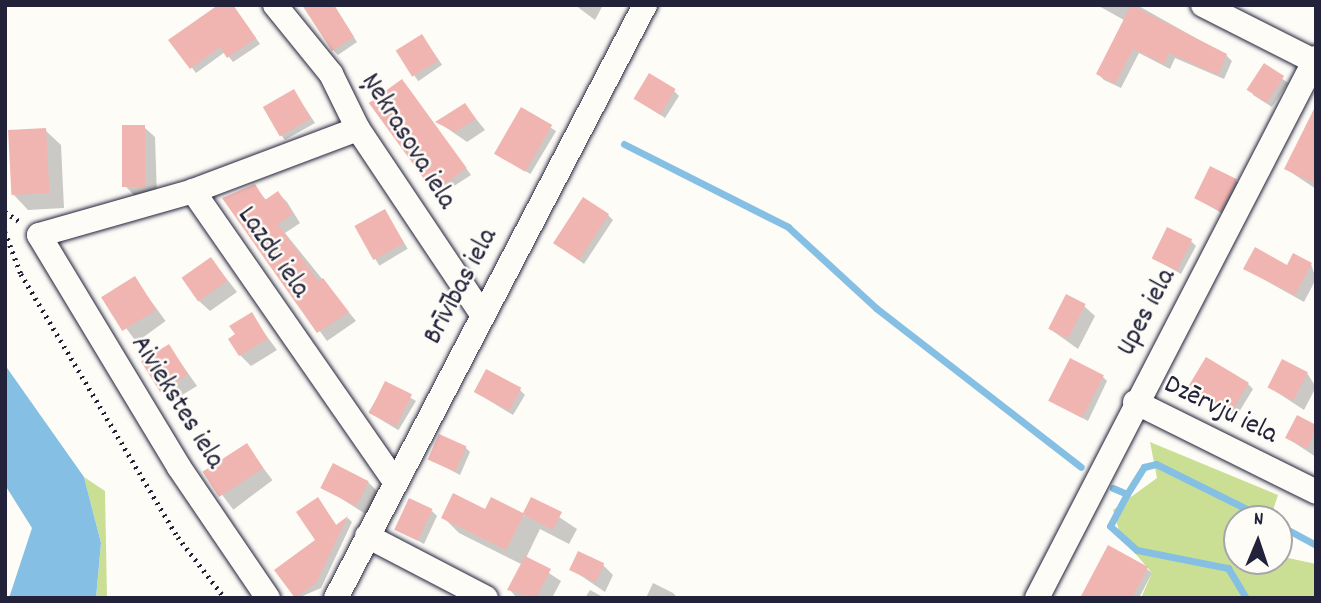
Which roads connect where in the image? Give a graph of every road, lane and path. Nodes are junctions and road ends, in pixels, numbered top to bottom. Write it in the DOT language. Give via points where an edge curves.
graph roads {
  1 [pos="275,5"];
  2 [pos="645,5"];
  3 [pos="1203,5"];
  4 [pos="1315,60"];
  5 [pos="358,128"];
  6 [pos="193,191"];
  7 [pos="5,232"];
  8 [pos="482,314"];
  9 [pos="1135,402"];
  10 [pos="393,479"];
  11 [pos="1316,492"];
  12 [pos="367,536"];
  13 [pos="225,598"];
  14 [pos="268,598"];
  15 [pos="336,598"];
  16 [pos="486,598"];
  17 [pos="1037,598"];
  1 -- 5 [label="street, Ņekrasova iela" via="331,74"];
  2 -- 8 [label="street, Brīvības iela"];
  3 -- 4 [label="street"];
  4 -- 9 [label="street, Upes iela"];
  5 -- 6 [label="street"];
  5 -- 8 [label="street, Ņekrasova iela"];
  6 -- 10 [label="street, Lazdu iela"];
  6 -- 14 [label="street, Aiviekstes iela" via="39,234 179,467"];
  7 -- 13 [label="path" via="21,274 178,537"];
  8 -- 10 [label="street, Brīvības iela"];
  9 -- 11 [label="street, Dzērvju iela"];
  9 -- 17 [label="street, Upes iela"];
  10 -- 12 [label="street, Brīvības iela"];
  12 -- 15 [label="street, Brīvības iela"];
  12 -- 16 [label="street"];
}
